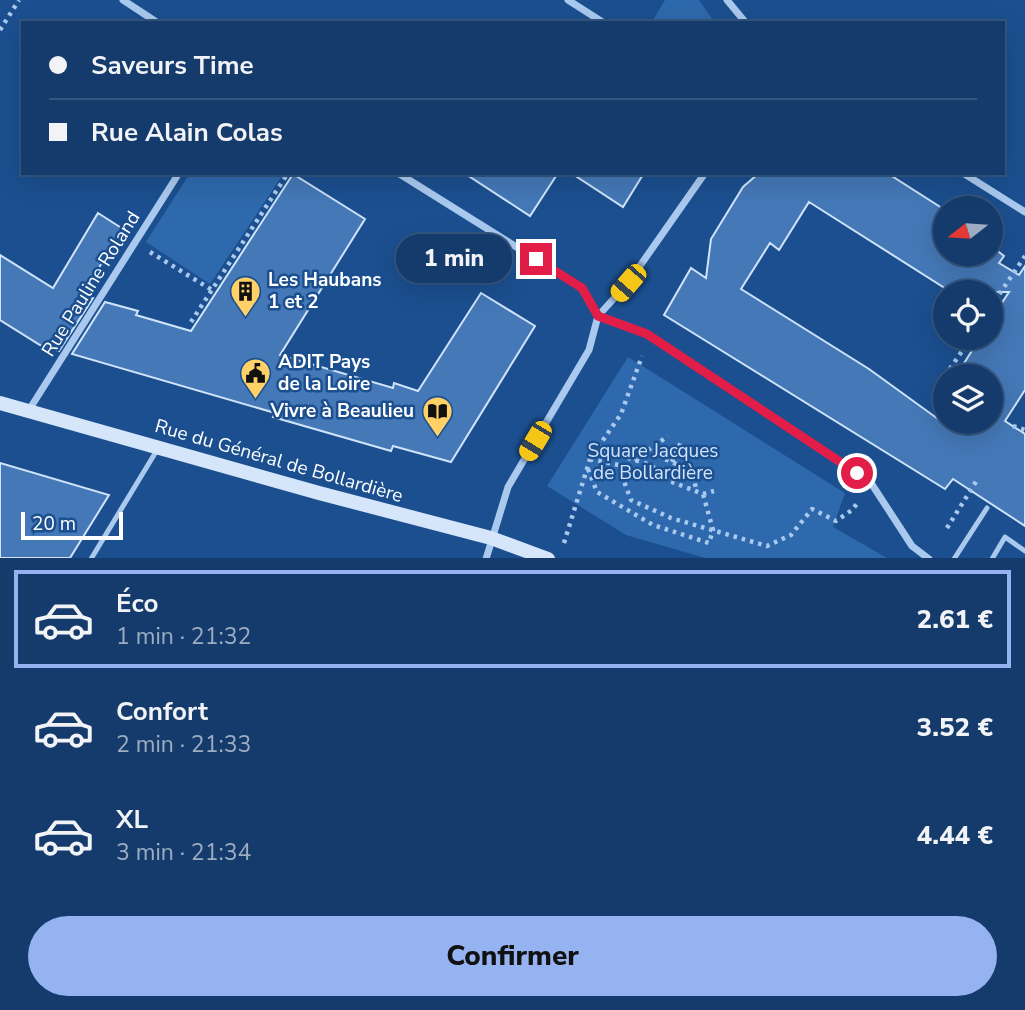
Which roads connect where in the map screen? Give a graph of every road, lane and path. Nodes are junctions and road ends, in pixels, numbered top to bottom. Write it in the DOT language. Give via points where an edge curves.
graph roads {
  1 [pos="19,0"];
  2 [pos="123,0"];
  3 [pos="568,0"];
  4 [pos="727,0"];
  5 [pos="155,21"];
  6 [pos="601,21"];
  7 [pos="744,21"];
  8 [pos="0,30"];
  9 [pos="178,175"];
  10 [pos="287,175"];
  11 [pos="401,175"];
  12 [pos="704,175"];
  13 [pos="966,175"];
  14 [pos="1025,212"];
  15 [pos="135,242"];
  16 [pos="1025,256"];
  17 [pos="1003,289"];
  18 [pos="212,290"];
  19 [pos="598,316"];
  20 [pos="191,322"];
  21 [pos="647,334"];
  22 [pos="0,402"];
  23 [pos="29,411"];
  24 [pos="1013,426"];
  25 [pos="1025,430"];
  26 [pos="668,436"];
  27 [pos="681,442"];
  28 [pos="654,446"];
  29 [pos="158,448"];
  30 [pos="595,448"];
  31 [pos="590,458"];
  32 [pos="634,460"];
  33 [pos="672,462"];
  34 [pos="587,468"];
  35 [pos="977,480"];
  36 [pos="871,482"];
  37 [pos="696,491"];
  38 [pos="714,491"];
  39 [pos="703,494"];
  40 [pos="961,505"];
  41 [pos="987,508"];
  42 [pos="713,530"];
  43 [pos="491,538"];
  44 [pos="563,547"];
  45 [pos="1025,551"];
  46 [pos="91,558"];
  47 [pos="486,558"];
  48 [pos="548,558"];
  49 [pos="929,558"];
  50 [pos="954,558"];
  51 [pos="992,558"];
  1 -- 8 [label="path"];
  2 -- 5 [label="street"];
  3 -- 6 [label="street"];
  4 -- 7 [label="street"];
  9 -- 15 [label="street, Rue Pauline Roland"];
  10 -- 18 [label="path"];
  11 -- 19 [label="street" via="582,288"];
  12 -- 19 [label="street" via="628,283"];
  13 -- 14 [label="street"];
  15 -- 18 [label="path"];
  15 -- 23 [label="street, Rue Pauline Roland"];
  16 -- 17 [label="path"];
  18 -- 20 [label="path"];
  19 -- 21 [label="street"];
  19 -- 43 [label="street" via="589,350 508,487"];
  21 -- 30 [label="path" via="621,414"];
  21 -- 36 [label="street"];
  22 -- 23 [label="street, Rue du Général de Bollardière"];
  23 -- 29 [label="street, Rue du Général de Bollardière"];
  24 -- 25 [label="path"];
  26 -- 28 [label="path"];
  27 -- 33 [label="path"];
  28 -- 32 [label="path"];
  28 -- 33 [label="path" via="662,458"];
  29 -- 43 [label="street, Rue du Général de Bollardière"];
  29 -- 46 [label="lane"];
  30 -- 31 [label="path"];
  30 -- 32 [label="path"];
  31 -- 34 [label="path"];
  31 -- 42 [label="path" via="623,466 631,500"];
  32 -- 37 [label="path"];
  33 -- 37 [label="path" via="693,471"];
  34 -- 42 [label="path" via="597,492 653,525 709,543"];
  34 -- 44 [label="path"];
  35 -- 40 [label="path"];
  36 -- 42 [label="path" via="852,510 835,521 812,509 792,535 767,545"];
  36 -- 49 [label="street" via="912,546"];
  37 -- 39 [label="path"];
  38 -- 39 [label="path"];
  39 -- 42 [label="path"];
  41 -- 50 [label="lane"];
  43 -- 47 [label="street"];
  43 -- 48 [label="street, Rue du Général de Bollardière"];
  45 -- 51 [label="lane" via="1005,537"];
}
